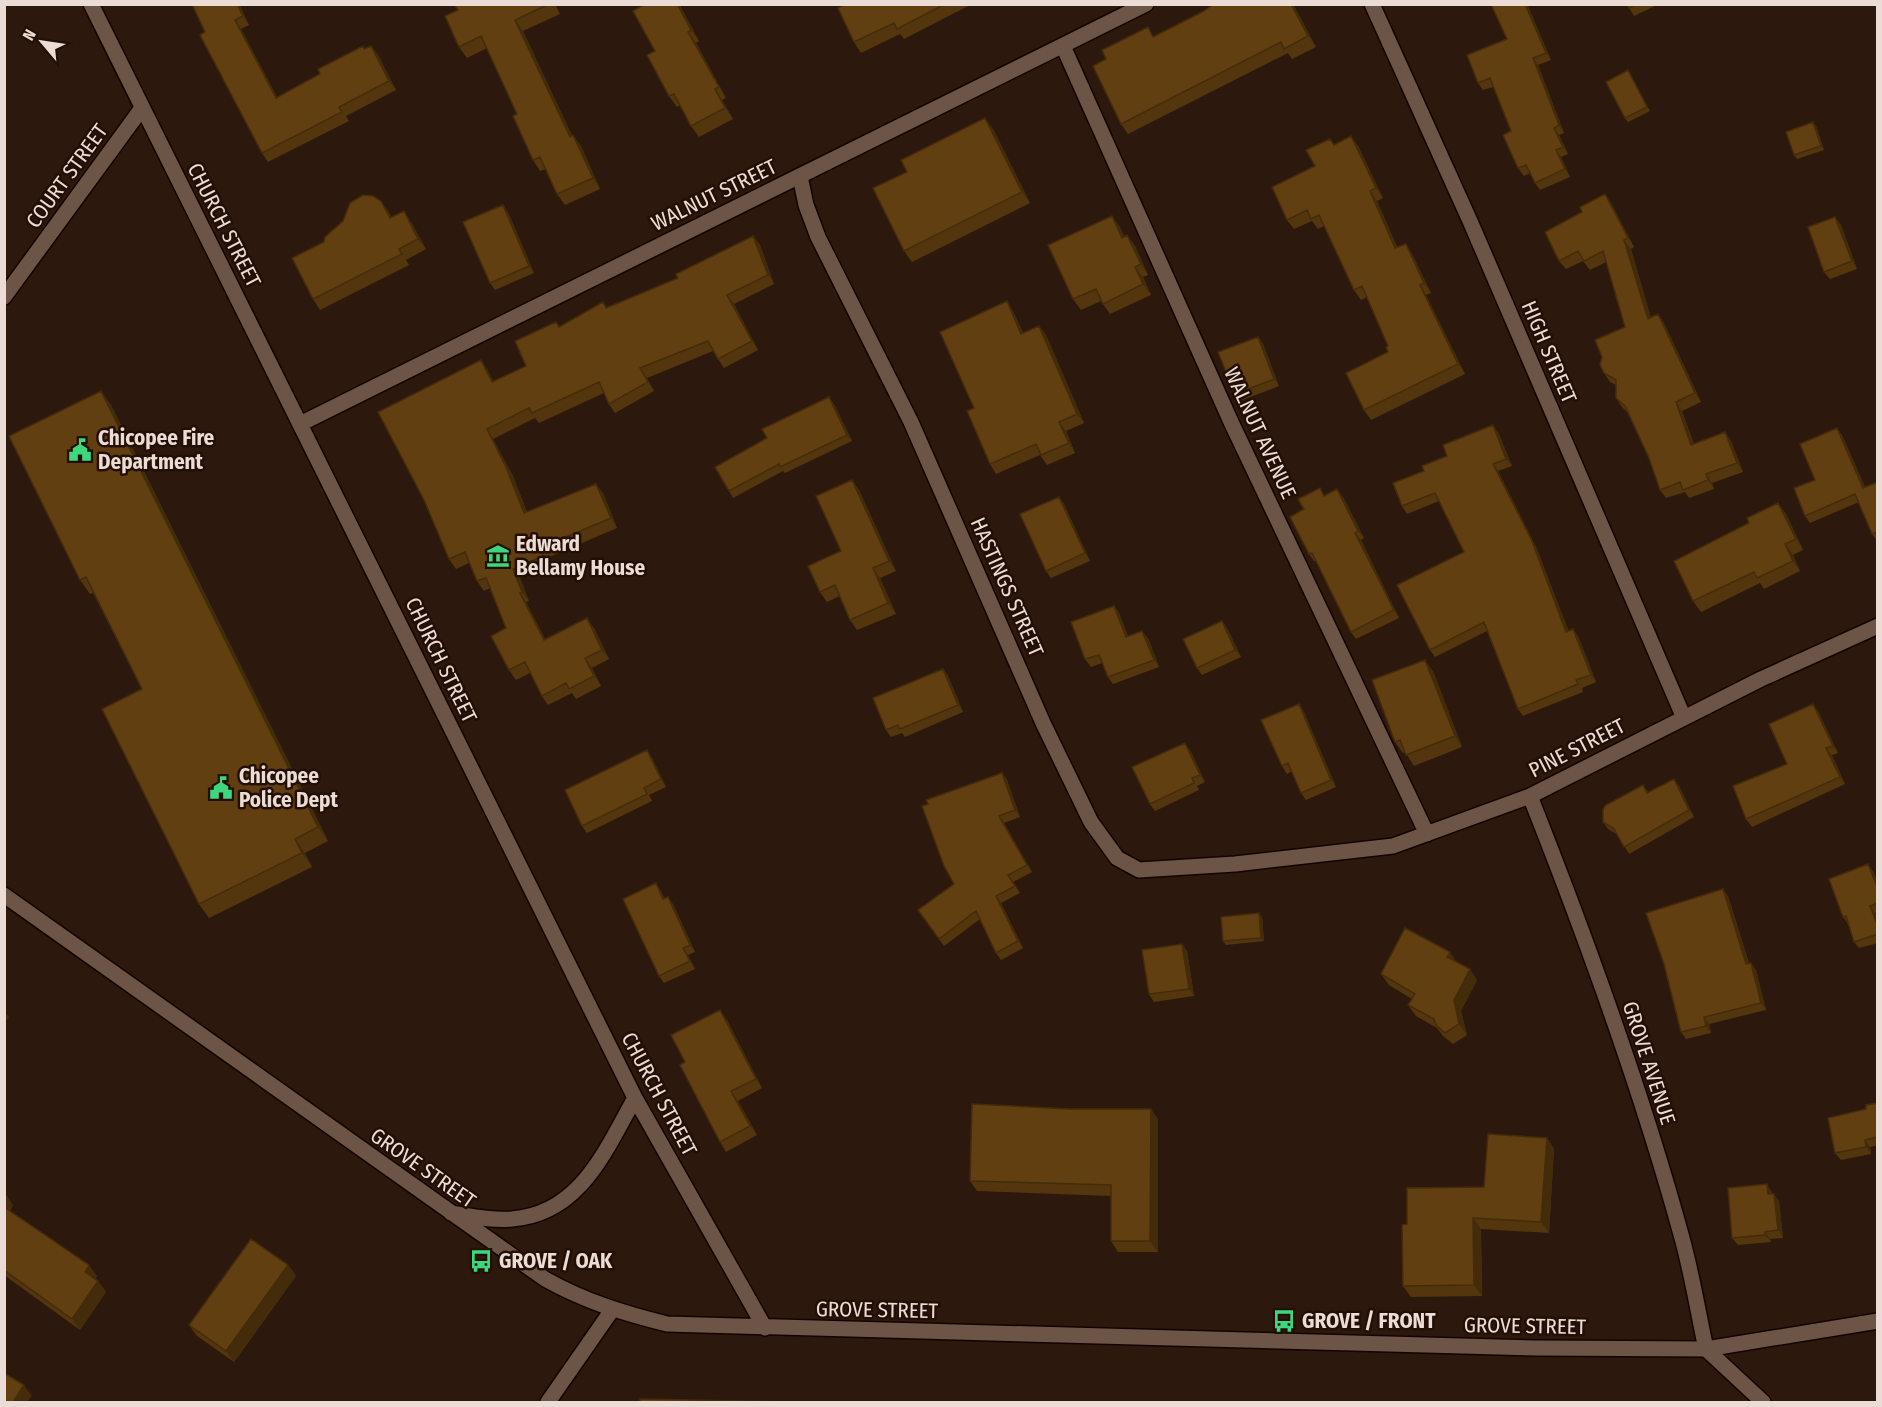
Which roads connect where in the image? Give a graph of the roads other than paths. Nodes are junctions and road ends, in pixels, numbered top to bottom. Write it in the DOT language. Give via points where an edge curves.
graph roads {
  1 [pos="91,4"];
  2 [pos="1146,4"];
  3 [pos="1372,4"];
  4 [pos="1063,46"];
  5 [pos="142,108"];
  6 [pos="800,176"];
  7 [pos="4,297"];
  8 [pos="300,424"];
  9 [pos="1878,626"];
  10 [pos="1684,718"];
  11 [pos="1530,796"];
  12 [pos="1427,834"];
  13 [pos="1280,859"];
  14 [pos="4,895"];
  15 [pos="635,1098"];
  16 [pos="448,1212"];
  17 [pos="612,1310"];
  18 [pos="1878,1321"];
  19 [pos="765,1328"];
  20 [pos="1706,1349"];
  21 [pos="548,1402"];
  22 [pos="1763,1402"];
  1 -- 5 [label="street, CHURCH STREET"];
  2 -- 4 [label="street, WALNUT STREET"];
  3 -- 10 [label="street, HIGH STREET"];
  4 -- 6 [label="street, WALNUT STREET"];
  4 -- 12 [label="street, WALNUT AVENUE" via="1231,422"];
  5 -- 7 [label="street, COURT STREET"];
  5 -- 8 [label="street, CHURCH STREET"];
  6 -- 8 [label="street, WALNUT STREET"];
  6 -- 13 [label="street, HASTINGS STREET" via="818,237 911,422 1043,723 1091,822 1117,858 1139,870"];
  8 -- 15 [label="street, CHURCH STREET"];
  9 -- 10 [label="street, PINE STREET"];
  10 -- 11 [label="street, PINE STREET"];
  11 -- 12 [label="street, PINE STREET"];
  11 -- 20 [label="street, GROVE AVENUE" via="1581,924 1648,1126 1683,1240"];
  12 -- 13 [label="street, PINE STREET" via="1393,846"];
  14 -- 16 [label="street, GROVE STREET"];
  15 -- 16 [label="street" via="589,1177 557,1206 510,1219"];
  15 -- 19 [label="street, CHURCH STREET"];
  16 -- 17 [label="street, GROVE STREET" via="544,1279"];
  17 -- 19 [label="street, GROVE STREET" via="667,1324"];
  17 -- 21 [label="street"];
  18 -- 20 [label="street, GROVE STREET"];
  19 -- 20 [label="street, GROVE STREET"];
  20 -- 22 [label="street"];
}
